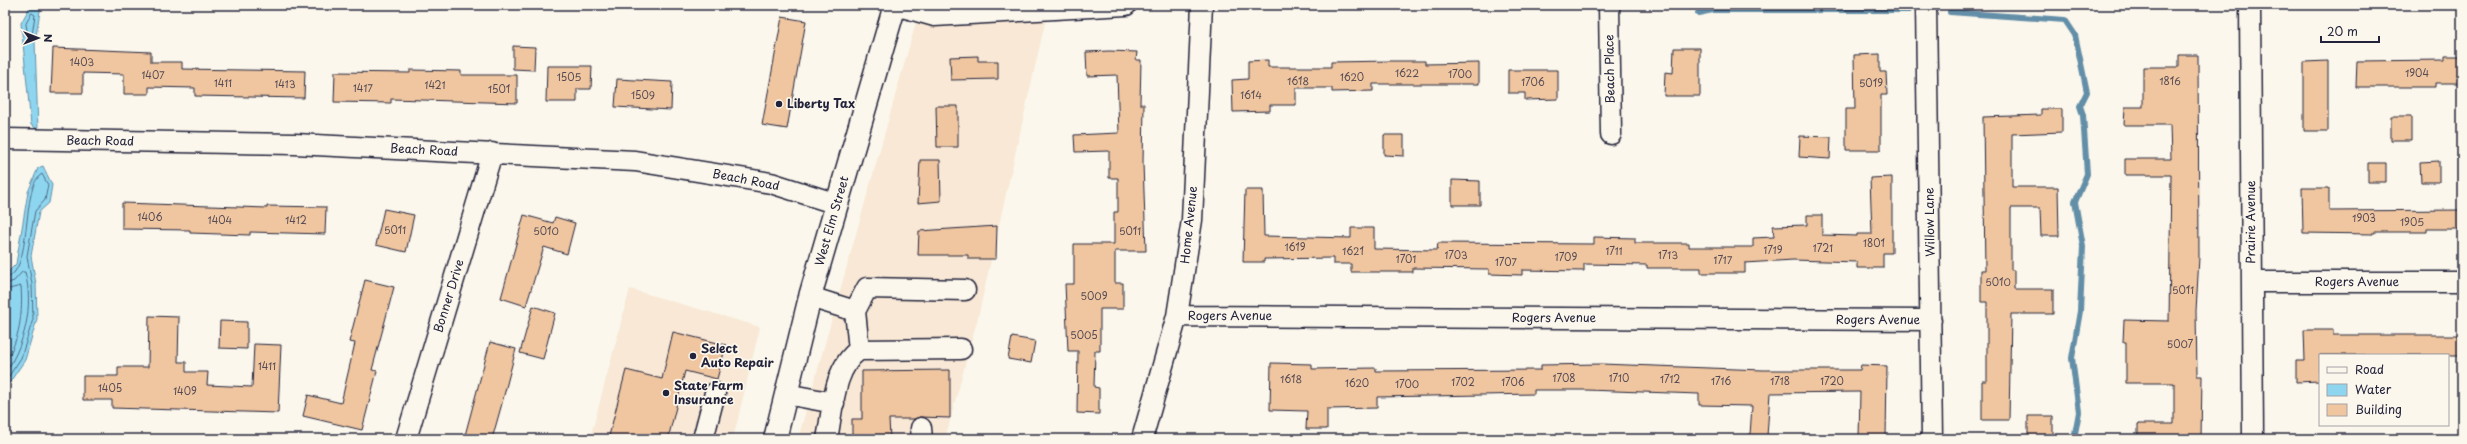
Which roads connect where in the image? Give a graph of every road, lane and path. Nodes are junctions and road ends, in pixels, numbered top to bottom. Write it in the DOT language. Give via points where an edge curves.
graph roads {
  1 [pos="895,5"];
  2 [pos="1126,5"];
  3 [pos="1202,5"];
  4 [pos="1609,5"];
  5 [pos="1926,5"];
  6 [pos="2250,5"];
  7 [pos="1035,8"];
  8 [pos="1611,134"];
  9 [pos="5,139"];
  10 [pos="492,153"];
  11 [pos="837,204"];
  12 [pos="2252,282"];
  13 [pos="2462,282"];
  14 [pos="965,290"];
  15 [pos="810,297"];
  16 [pos="855,311"];
  17 [pos="1177,316"];
  18 [pos="1931,320"];
  19 [pos="961,349"];
  20 [pos="859,350"];
  21 [pos="715,393"];
  22 [pos="786,394"];
  23 [pos="834,403"];
  24 [pos="406,439"];
  25 [pos="703,439"];
  26 [pos="775,439"];
  27 [pos="827,439"];
  28 [pos="1142,439"];
  29 [pos="1932,439"];
  30 [pos="2253,439"];
  1 -- 7 [label="street" via="934,16"];
  1 -- 11 [label="main road, West Elm Street"];
  2 -- 7 [label="street"];
  3 -- 17 [label="street, Home Avenue" via="1192,220"];
  4 -- 8 [label="street, Beach Place"];
  5 -- 18 [label="street, Willow Lane"];
  6 -- 12 [label="street, Prairie Avenue"];
  9 -- 10 [label="street, Beach Road" via="295,144"];
  10 -- 11 [label="street, Beach Road" via="635,161 771,183"];
  10 -- 24 [label="street, Bonner Drive"];
  11 -- 15 [label="main road, West Elm Street"];
  12 -- 13 [label="street, Rogers Avenue"];
  12 -- 30 [label="street, Prairie Avenue"];
  14 -- 16 [label="street" via="867,288"];
  15 -- 16 [label="street"];
  15 -- 22 [label="main road, West Elm Street"];
  16 -- 20 [label="street"];
  17 -- 18 [label="street, Rogers Avenue"];
  17 -- 28 [label="street, Home Avenue"];
  18 -- 29 [label="street, Willow Lane"];
  19 -- 20 [label="street"];
  20 -- 23 [label="street" via="849,357 839,378"];
  21 -- 25 [label="street"];
  22 -- 23 [label="street"];
  22 -- 26 [label="main road, West Elm Street"];
  23 -- 27 [label="street"];
}
